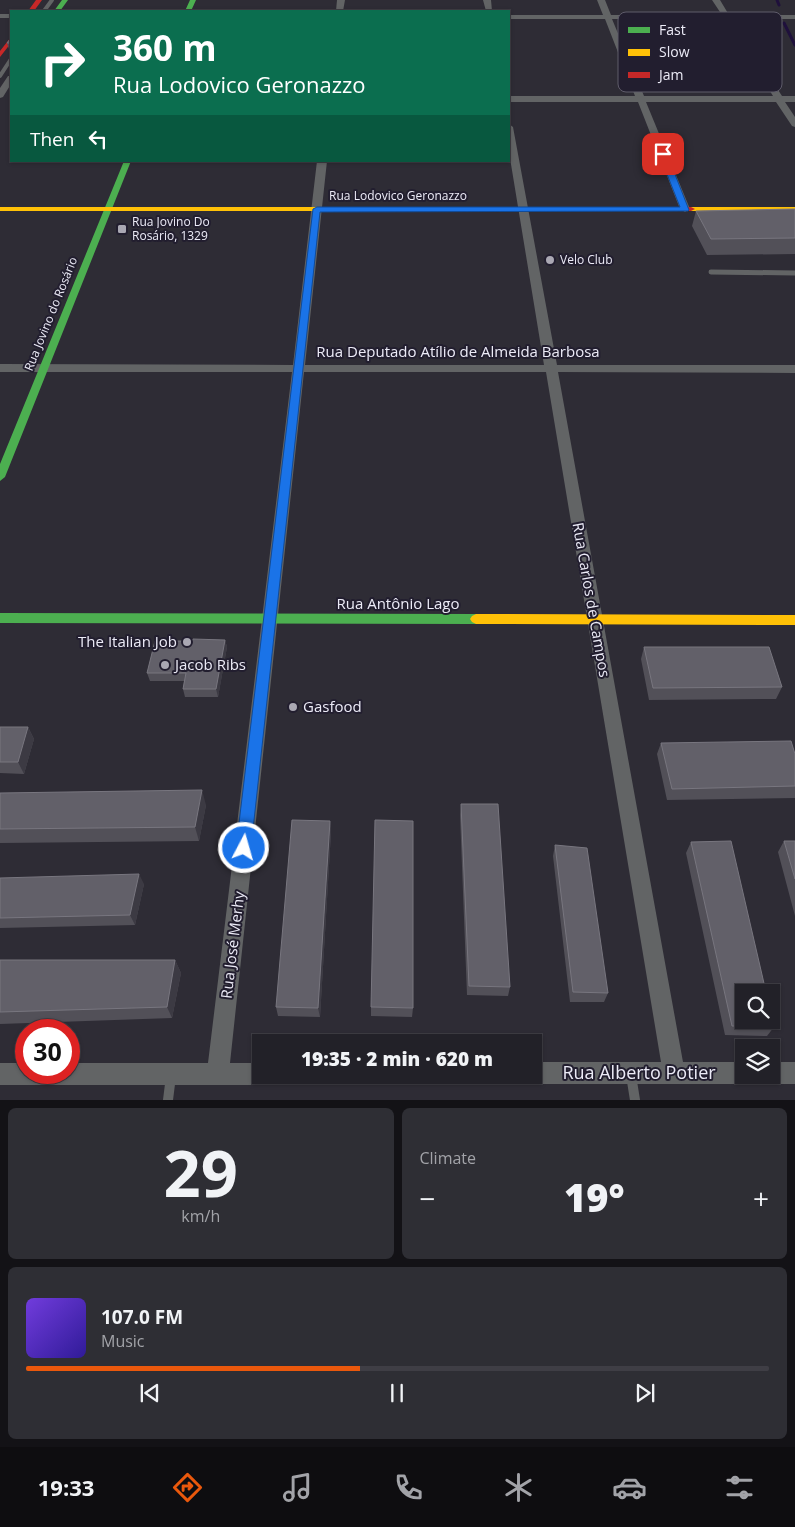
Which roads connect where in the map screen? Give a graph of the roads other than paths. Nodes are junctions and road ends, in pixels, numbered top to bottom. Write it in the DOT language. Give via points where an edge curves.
graph roads {
  1 [pos="600,0"];
  2 [pos="716,0"];
  3 [pos="724,12"];
  4 [pos="510,17"];
  5 [pos="607,17"];
  6 [pos="618,17"];
  7 [pos="782,17"];
  8 [pos="795,17"];
  9 [pos="10,40"];
  10 [pos="618,44"];
  11 [pos="0,55"];
  12 [pos="10,61"];
  13 [pos="0,76"];
  14 [pos="10,80"];
  15 [pos="638,92"];
  16 [pos="775,92"];
  17 [pos="0,97"];
  18 [pos="510,99"];
  19 [pos="641,99"];
  20 [pos="779,99"];
  21 [pos="795,99"];
  22 [pos="795,124"];
  23 [pos="510,133"];
  24 [pos="128,162"];
  25 [pos="322,162"];
  26 [pos="0,209"];
  27 [pos="108,209"];
  28 [pos="317,209"];
  29 [pos="523,209"];
  30 [pos="685,210"];
  31 [pos="795,210"];
  32 [pos="711,272"];
  33 [pos="795,273"];
  34 [pos="0,368"];
  35 [pos="44,368"];
  36 [pos="299,369"];
  37 [pos="551,369"];
  38 [pos="795,369"];
  39 [pos="0,477"];
  40 [pos="0,618"];
  41 [pos="270,618"];
  42 [pos="595,619"];
  43 [pos="795,620"];
  44 [pos="542,1073"];
  45 [pos="630,1073"];
  46 [pos="674,1073"];
  47 [pos="735,1073"];
  48 [pos="780,1073"];
  49 [pos="795,1073"];
  50 [pos="0,1074"];
  51 [pos="171,1074"];
  52 [pos="218,1074"];
  53 [pos="252,1074"];
  54 [pos="168,1100"];
  55 [pos="635,1100"];
  1 -- 5 [label="street"];
  2 -- 3 [label="street"];
  4 -- 5 [label="street"];
  5 -- 6 [label="street"];
  5 -- 10 [label="street"];
  7 -- 8 [label="street"];
  9 -- 11 [label="main road"];
  12 -- 13 [label="lane"];
  14 -- 17 [label="street"];
  15 -- 19 [label="street"];
  16 -- 20 [label="street"];
  18 -- 19 [label="street"];
  19 -- 20 [label="street"];
  19 -- 30 [label="street"];
  20 -- 21 [label="street"];
  20 -- 22 [label="street"];
  23 -- 29 [label="street, Rua Carlos de Campos"];
  24 -- 27 [label="main road, Rua Jovino do Rosário"];
  25 -- 28 [label="street, Rua José Merhy"];
  26 -- 27 [label="main road, Rua Lodovico Geronazzo"];
  27 -- 28 [label="main road, Rua Lodovico Geronazzo"];
  27 -- 35 [label="main road, Rua Jovino do Rosário"];
  28 -- 29 [label="main road, Rua Lodovico Geronazzo"];
  28 -- 36 [label="street, Rua José Merhy"];
  29 -- 30 [label="main road, Rua Lodovico Geronazzo"];
  29 -- 37 [label="street, Rua Carlos de Campos"];
  30 -- 31 [label="main road, Rua Lodovico Geronazzo"];
  32 -- 33 [label="lane"];
  34 -- 35 [label="street, Rua Deputado Atílio de Almeida Barbosa"];
  35 -- 36 [label="street, Rua Deputado Atílio de Almeida Barbosa"];
  35 -- 39 [label="main road, Rua Jovino do Rosário"];
  36 -- 37 [label="street, Rua Deputado Atílio de Almeida Barbosa"];
  36 -- 41 [label="street, Rua José Merhy"];
  37 -- 38 [label="street, Rua Deputado Atílio de Almeida Barbosa"];
  37 -- 42 [label="street, Rua Carlos de Campos"];
  40 -- 41 [label="main road, Rua Antônio Lago"];
  41 -- 42 [label="main road, Rua Antônio Lago"];
  41 -- 52 [label="street, Rua José Merhy"];
  42 -- 43 [label="main road, Rua Antônio Lago"];
  42 -- 46 [label="street, Rua Carlos de Campos"];
  44 -- 45 [label="street, Rua Alberto Potier"];
  45 -- 46 [label="street, Rua Alberto Potier"];
  45 -- 55 [label="lane"];
  46 -- 47 [label="street, Rua Alberto Potier"];
  48 -- 49 [label="street"];
  50 -- 51 [label="street"];
  51 -- 52 [label="street"];
  51 -- 54 [label="lane"];
  52 -- 53 [label="street"];
}
